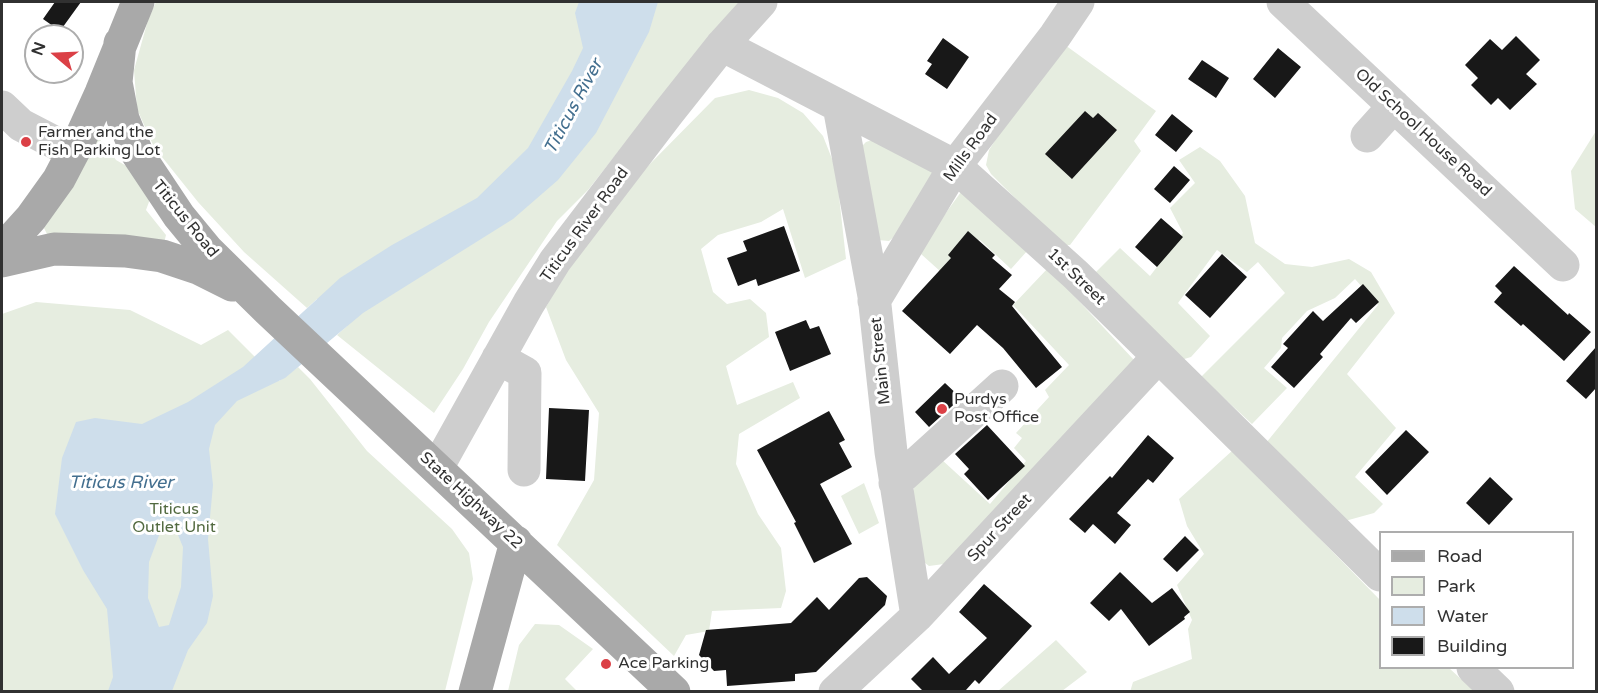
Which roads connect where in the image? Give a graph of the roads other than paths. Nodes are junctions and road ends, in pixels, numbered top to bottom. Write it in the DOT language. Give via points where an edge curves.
graph roads {
  1 [pos="138,2"];
  2 [pos="760,2"];
  3 [pos="1078,2"];
  4 [pos="1283,2"];
  5 [pos="120,43"];
  6 [pos="722,45"];
  7 [pos="839,106"];
  8 [pos="1394,106"];
  9 [pos="2,107"];
  10 [pos="1367,136"];
  11 [pos="73,152"];
  12 [pos="955,166"];
  13 [pos="2,250"];
  14 [pos="2,261"];
  15 [pos="1563,265"];
  16 [pos="874,301"];
  17 [pos="268,310"];
  18 [pos="1158,357"];
  19 [pos="498,358"];
  20 [pos="1002,386"];
  21 [pos="437,468"];
  22 [pos="524,470"];
  23 [pos="896,483"];
  24 [pos="516,542"];
  25 [pos="1379,574"];
  26 [pos="916,616"];
  27 [pos="1474,669"];
  28 [pos="475,692"];
  29 [pos="674,692"];
  30 [pos="835,692"];
  31 [pos="1497,692"];
  1 -- 5 [label="main road, Titicus Road"];
  2 -- 6 [label="street, Titicus River Road"];
  3 -- 12 [label="street, Mills Road"];
  4 -- 8 [label="street, Old School House Road"];
  5 -- 11 [label="main road, Titicus Road"];
  5 -- 17 [label="main road, Titicus Road" via="116,82 123,119 137,153 179,216"];
  6 -- 7 [label="street, 1st Street"];
  6 -- 19 [label="street, Titicus River Road" via="555,261"];
  7 -- 12 [label="street, 1st Street"];
  7 -- 16 [label="street, Main Street"];
  8 -- 10 [label="street"];
  8 -- 15 [label="street, Old School House Road"];
  9 -- 11 [label="street" via="21,125"];
  11 -- 13 [label="main road, Titicus Road" via="31,218"];
  12 -- 16 [label="street, Mills Road"];
  12 -- 18 [label="street, 1st Street" via="1076,275"];
  14 -- 17 [label="main road" via="54,249 125,250 162,256 198,268"];
  16 -- 23 [label="street, Main Street"];
  17 -- 21 [label="main road, State Highway 22"];
  18 -- 25 [label="street, 1st Street"];
  18 -- 26 [label="street, Spur Street"];
  19 -- 21 [label="street, Titicus River Road"];
  19 -- 22 [label="street" via="525,373"];
  20 -- 23 [label="street"];
  21 -- 24 [label="main road, State Highway 22"];
  23 -- 26 [label="street, Main Street"];
  24 -- 28 [label="main road"];
  24 -- 29 [label="main road, State Highway 22"];
  26 -- 30 [label="street, Spur Street"];
  27 -- 31 [label="street"];
}
